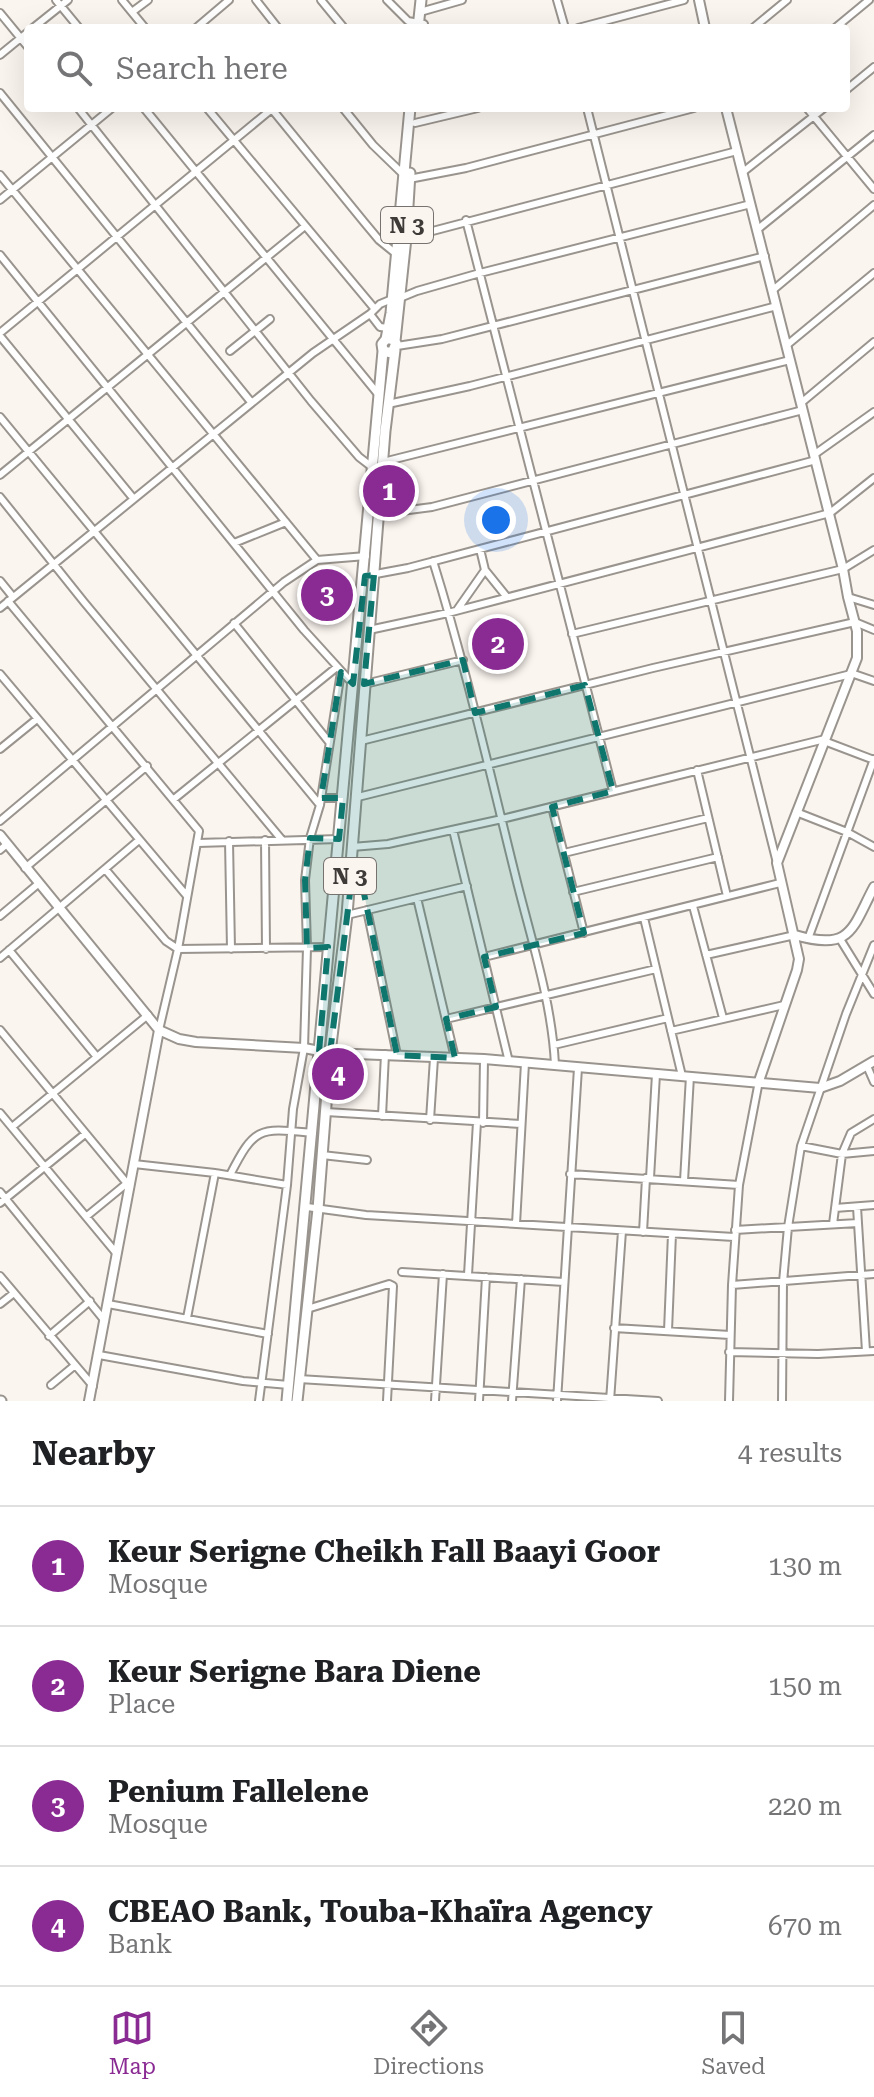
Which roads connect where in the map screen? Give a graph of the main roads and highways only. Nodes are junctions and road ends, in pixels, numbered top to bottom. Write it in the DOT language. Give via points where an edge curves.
graph roads {
  1 [pos="421,0"];
  2 [pos="425,7"];
  3 [pos="413,112"];
  4 [pos="414,112"];
  5 [pos="407,177"];
  6 [pos="396,299"];
  7 [pos="393,344"];
  8 [pos="370,575"];
  9 [pos="324,1052"];
  10 [pos="312,1208"];
  11 [pos="294,1382"];
  12 [pos="287,1401"];
  13 [pos="297,1401"];
  1 -- 2 [label="main road"];
  3 -- 5 [label="main road, N 3"];
  4 -- 5 [label="main road, N 3"];
  5 -- 6 [label="main road, N 3" via="406,238"];
  5 -- 6 [label="main road, N 3" via="395,253"];
  6 -- 7 [label="main road, N 3"];
  6 -- 7 [label="main road, N 3" via="388,328"];
  7 -- 8 [label="main road, N 3"];
  7 -- 8 [label="main road, N 3" via="382,344 366,556"];
  8 -- 9 [label="main road, N 3" via="353,684 328,947"];
  8 -- 9 [label="main road, N 3" via="347,915"];
  9 -- 10 [label="main road, N 3" via="313,1133"];
  9 -- 10 [label="main road, N 3" via="326,1112"];
  10 -- 11 [label="main road, N 3"];
  10 -- 11 [label="main road, N 3" via="307,1309"];
  11 -- 12 [label="main road, N 3"];
  11 -- 13 [label="main road, N 3"];
}
